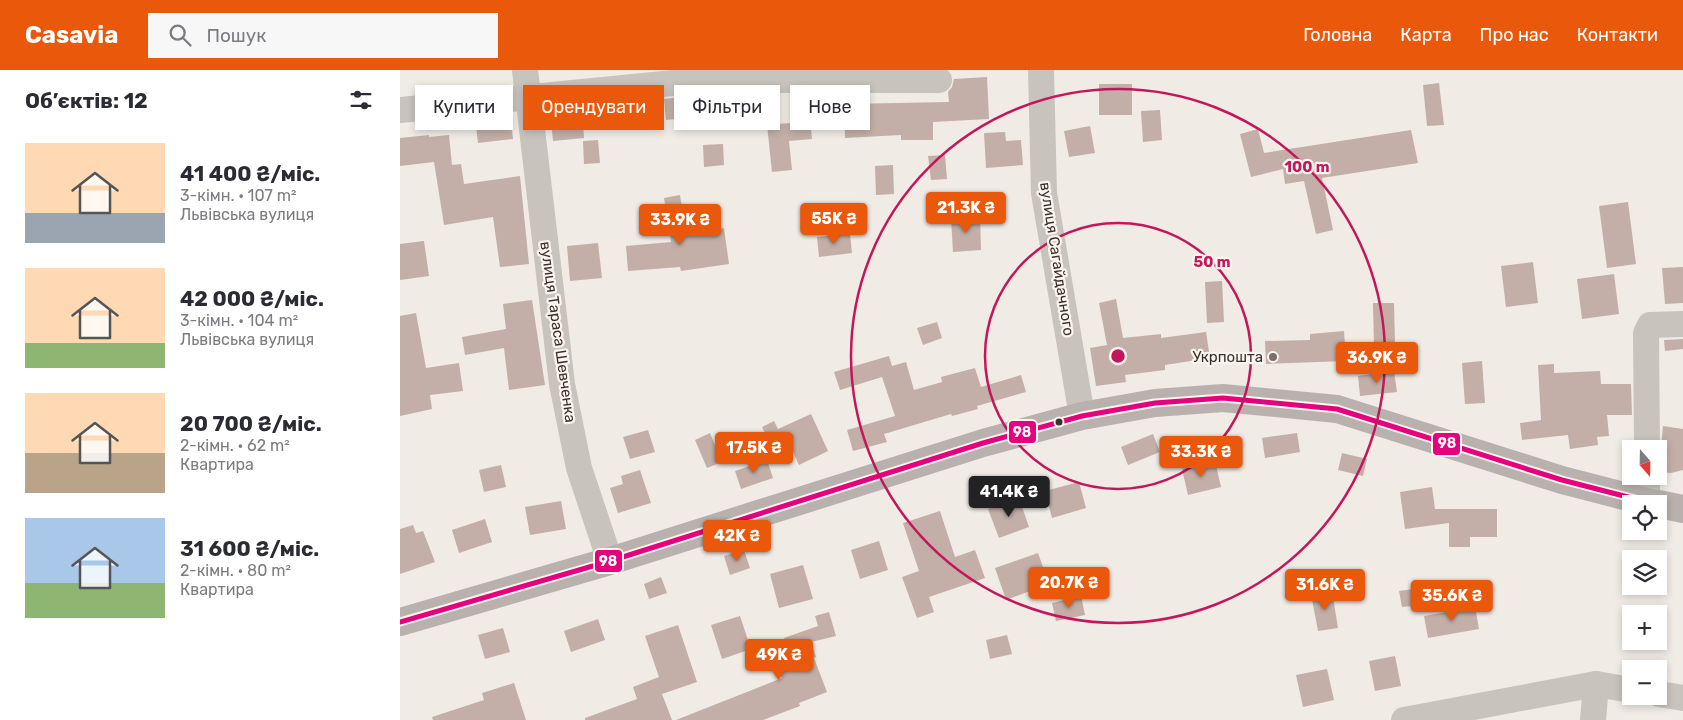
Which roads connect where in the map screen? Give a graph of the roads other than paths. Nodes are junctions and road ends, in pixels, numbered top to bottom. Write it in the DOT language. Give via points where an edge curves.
graph roads {
  1 [pos="524,70"];
  2 [pos="1041,70"];
  3 [pos="939,80"];
  4 [pos="526,85"];
  5 [pos="652,85"];
  6 [pos="523,98"];
  7 [pos="400,110"];
  8 [pos="532,130"];
  9 [pos="1683,324"];
  10 [pos="1082,416"];
  11 [pos="1647,440"];
  12 [pos="1641,495"];
  13 [pos="1667,503"];
  14 [pos="1683,509"];
  15 [pos="610,561"];
  16 [pos="400,622"];
  17 [pos="1596,684"];
  18 [pos="1622,688"];
  19 [pos="1667,695"];
  20 [pos="1683,698"];
  21 [pos="1404,720"];
  22 [pos="1593,720"];
  1 -- 4 [label="street, вулиця Тараса Шевченка"];
  2 -- 10 [label="street, вулиця Сагайдачного" via="1044,193"];
  3 -- 5 [label="street" via="703,80"];
  6 -- 7 [label="street"];
  8 -- 15 [label="street, вулиця Тараса Шевченка" via="562,384 579,468"];
  9 -- 11 [label="street" via="1650,325 1646,334"];
  10 -- 12 [label="main road" via="1155,403 1223,398 1336,409 1562,480"];
  10 -- 15 [label="main road" via="983,443"];
  13 -- 14 [label="main road"];
  15 -- 16 [label="main road"];
  17 -- 18 [label="street"];
  17 -- 21 [label="street"];
  17 -- 22 [label="street"];
  19 -- 20 [label="street"];
}
